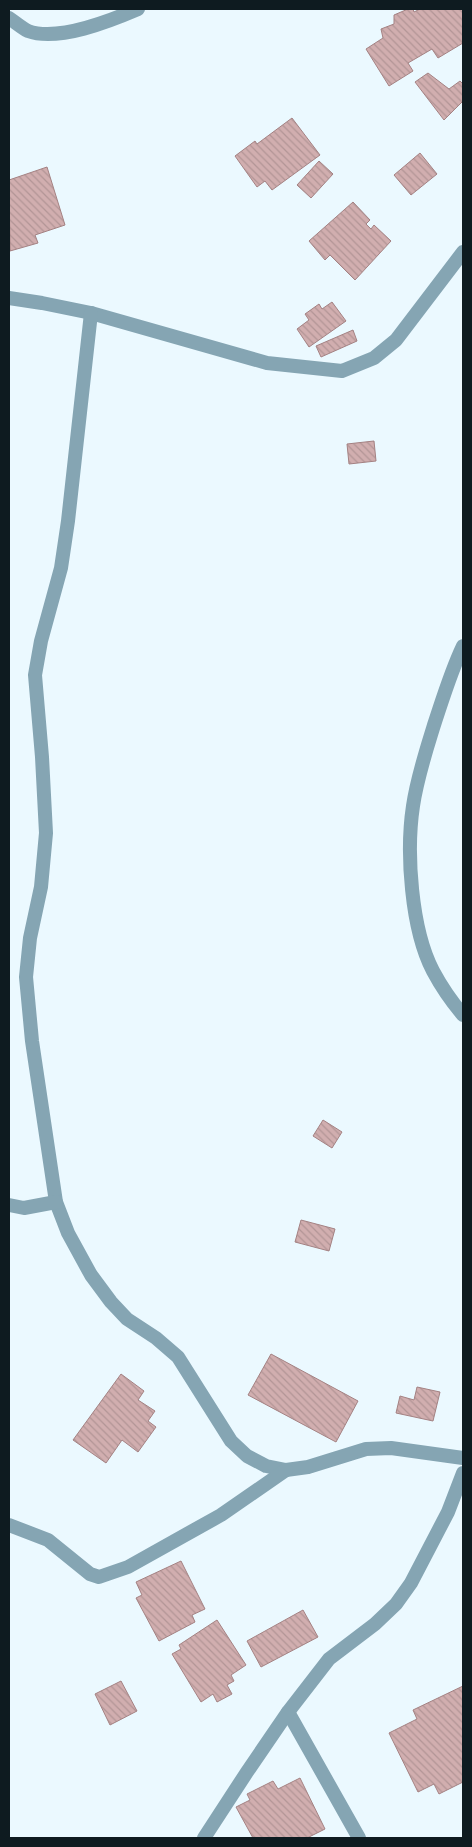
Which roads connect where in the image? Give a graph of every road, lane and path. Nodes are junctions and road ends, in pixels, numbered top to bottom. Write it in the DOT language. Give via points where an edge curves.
graph roads {
  1 [pos="138,9"];
  2 [pos="9,18"];
  3 [pos="463,252"];
  4 [pos="9,298"];
  5 [pos="90,313"];
  6 [pos="463,646"];
  7 [pos="463,1015"];
  8 [pos="56,1202"];
  9 [pos="9,1205"];
  10 [pos="463,1458"];
  11 [pos="286,1470"];
  12 [pos="463,1473"];
  13 [pos="9,1525"];
  14 [pos="288,1712"];
  15 [pos="204,1838"];
  16 [pos="359,1838"];
  1 -- 2 [label="street" via="56,35 28,31"];
  3 -- 5 [label="street" via="396,340 374,358 342,371 267,363"];
  4 -- 5 [label="street"];
  5 -- 8 [label="street" via="61,568 35,675 46,833 26,977 32,1041"];
  6 -- 7 [label="street" via="420,769 413,806 410,866 422,944 432,970"];
  8 -- 9 [label="street" via="24,1208"];
  8 -- 11 [label="street" via="68,1233 92,1275 127,1319 178,1357 231,1441 247,1456 266,1466"];
  10 -- 11 [label="street" via="407,1450 366,1449 308,1467"];
  11 -- 13 [label="street" via="221,1515 128,1566 100,1576 90,1574 48,1540"];
  12 -- 14 [label="street" via="448,1512 411,1583 396,1604 329,1659"];
  14 -- 15 [label="street"];
  14 -- 16 [label="street"];
}
